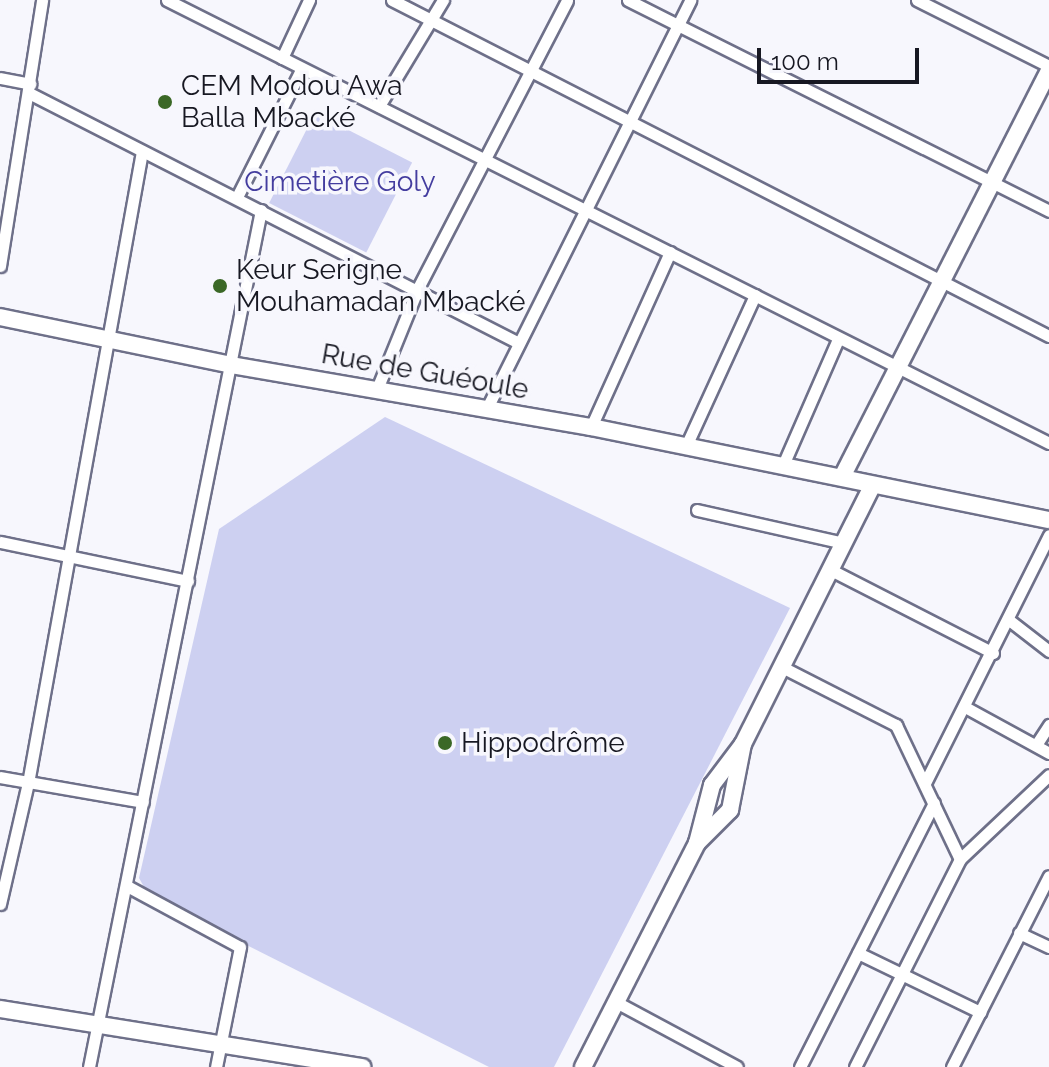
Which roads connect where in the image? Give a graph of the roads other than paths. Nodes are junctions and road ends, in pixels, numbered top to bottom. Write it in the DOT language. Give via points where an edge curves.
graph roads {
  1 [pos="42,0"];
  2 [pos="309,0"];
  3 [pos="392,0"];
  4 [pos="443,0"];
  5 [pos="567,0"];
  6 [pos="628,0"];
  7 [pos="690,0"];
  8 [pos="917,0"];
  9 [pos="171,1"];
  10 [pos="431,21"];
  11 [pos="678,25"];
  12 [pos="282,58"];
  13 [pos="302,68"];
  14 [pos="1049,68"];
  15 [pos="532,73"];
  16 [pos="0,78"];
  17 [pos="30,89"];
  18 [pos="379,106"];
  19 [pos="631,119"];
  20 [pos="142,151"];
  21 [pos="488,160"];
  22 [pos="991,181"];
  23 [pos="237,197"];
  24 [pos="584,208"];
  25 [pos="261,210"];
  26 [pos="1049,211"];
  27 [pos="670,252"];
  28 [pos="0,266"];
  29 [pos="941,278"];
  30 [pos="418,288"];
  31 [pos="755,295"];
  32 [pos="0,317"];
  33 [pos="1049,336"];
  34 [pos="109,339"];
  35 [pos="838,339"];
  36 [pos="517,342"];
  37 [pos="231,365"];
  38 [pos="895,367"];
  39 [pos="377,389"];
  40 [pos="486,410"];
  41 [pos="591,427"];
  42 [pos="1049,443"];
  43 [pos="686,446"];
  44 [pos="783,465"];
  45 [pos="842,477"];
  46 [pos="872,486"];
  47 [pos="697,510"];
  48 [pos="1049,520"];
  49 [pos="1049,535"];
  50 [pos="0,542"];
  51 [pos="843,543"];
  52 [pos="70,556"];
  53 [pos="831,570"];
  54 [pos="188,581"];
  55 [pos="1009,620"];
  56 [pos="1049,651"];
  57 [pos="993,653"];
  58 [pos="782,667"];
  59 [pos="965,707"];
  60 [pos="1049,725"];
  61 [pos="743,744"];
  62 [pos="1036,745"];
  63 [pos="1049,753"];
  64 [pos="1049,775"];
  65 [pos="0,777"];
  66 [pos="28,783"];
  67 [pos="925,783"];
  68 [pos="143,802"];
  69 [pos="934,803"];
  70 [pos="697,843"];
  71 [pos="960,859"];
  72 [pos="1049,876"];
  73 [pos="127,886"];
  74 [pos="0,904"];
  75 [pos="1019,933"];
  76 [pos="1049,947"];
  77 [pos="858,953"];
  78 [pos="902,974"];
  79 [pos="616,1002"];
  80 [pos="0,1009"];
  81 [pos="980,1012"];
  82 [pos="98,1026"];
  83 [pos="221,1045"];
  84 [pos="350,1066"];
  85 [pos="89,1067"];
  86 [pos="216,1067"];
  87 [pos="583,1067"];
  88 [pos="737,1067"];
  89 [pos="800,1067"];
  90 [pos="855,1067"];
  91 [pos="952,1067"];
  1 -- 17 [label="street"];
  2 -- 12 [label="street"];
  3 -- 10 [label="street"];
  4 -- 10 [label="street"];
  5 -- 15 [label="street"];
  6 -- 11 [label="street"];
  7 -- 11 [label="street"];
  8 -- 14 [label="street"];
  9 -- 12 [label="street"];
  10 -- 15 [label="street"];
  10 -- 18 [label="street"];
  11 -- 19 [label="street"];
  11 -- 22 [label="street"];
  12 -- 13 [label="street"];
  13 -- 18 [label="street"];
  13 -- 23 [label="street"];
  14 -- 22 [label="main road"];
  15 -- 19 [label="street"];
  15 -- 21 [label="street"];
  16 -- 17 [label="street"];
  17 -- 20 [label="street"];
  17 -- 28 [label="street"];
  18 -- 21 [label="street"];
  19 -- 24 [label="street"];
  19 -- 29 [label="street"];
  20 -- 23 [label="street"];
  20 -- 34 [label="street"];
  21 -- 24 [label="street"];
  21 -- 30 [label="street"];
  22 -- 26 [label="street"];
  22 -- 29 [label="main road"];
  23 -- 25 [label="street"];
  24 -- 27 [label="street"];
  24 -- 36 [label="street"];
  25 -- 30 [label="street"];
  25 -- 37 [label="street"];
  27 -- 31 [label="street"];
  27 -- 41 [label="street"];
  29 -- 33 [label="street"];
  29 -- 38 [label="main road"];
  30 -- 36 [label="street"];
  30 -- 39 [label="street"];
  31 -- 35 [label="street"];
  31 -- 43 [label="street"];
  32 -- 34 [label="main road, Rue de Guéoule"];
  34 -- 37 [label="main road, Rue de Guéoule"];
  34 -- 52 [label="street"];
  35 -- 38 [label="street"];
  35 -- 44 [label="street"];
  36 -- 40 [label="street"];
  37 -- 39 [label="main road, Rue de Guéoule"];
  37 -- 54 [label="street"];
  38 -- 42 [label="street"];
  38 -- 45 [label="main road"];
  39 -- 40 [label="main road, Rue de Guéoule"];
  40 -- 41 [label="main road, Rue de Guéoule"];
  41 -- 43 [label="main road, Rue de Guéoule"];
  43 -- 44 [label="main road, Rue de Guéoule"];
  44 -- 45 [label="main road, Rue de Guéoule"];
  45 -- 46 [label="main road, Rue de Guéoule"];
  46 -- 48 [label="main road, Rue de Guéoule"];
  46 -- 51 [label="main road"];
  47 -- 51 [label="street"];
  49 -- 55 [label="street"];
  50 -- 52 [label="street"];
  51 -- 53 [label="main road"];
  52 -- 54 [label="street"];
  52 -- 66 [label="street"];
  53 -- 57 [label="street"];
  53 -- 58 [label="main road"];
  54 -- 68 [label="street"];
  55 -- 56 [label="street"];
  55 -- 57 [label="street"];
  57 -- 59 [label="street"];
  58 -- 61 [label="main road"];
  58 -- 67 [label="street" via="896,725"];
  59 -- 62 [label="street"];
  59 -- 67 [label="street"];
  60 -- 62 [label="street"];
  61 -- 70 [label="main road" via="712,785"];
  61 -- 70 [label="main road" via="730,810"];
  62 -- 63 [label="street"];
  64 -- 71 [label="street"];
  65 -- 66 [label="street"];
  66 -- 68 [label="street"];
  66 -- 74 [label="street"];
  67 -- 69 [label="street"];
  68 -- 73 [label="street"];
  69 -- 71 [label="street"];
  69 -- 77 [label="street"];
  70 -- 79 [label="main road"];
  71 -- 78 [label="street"];
  72 -- 75 [label="street"];
  73 -- 82 [label="street"];
  73 -- 83 [label="street" via="240,947"];
  75 -- 76 [label="street"];
  75 -- 81 [label="street"];
  77 -- 78 [label="street"];
  77 -- 89 [label="street"];
  78 -- 81 [label="street"];
  78 -- 90 [label="street"];
  79 -- 87 [label="main road"];
  79 -- 88 [label="street"];
  80 -- 82 [label="main road"];
  81 -- 91 [label="street"];
  82 -- 83 [label="main road"];
  82 -- 85 [label="street"];
  83 -- 84 [label="main road"];
  83 -- 86 [label="street"];
}
